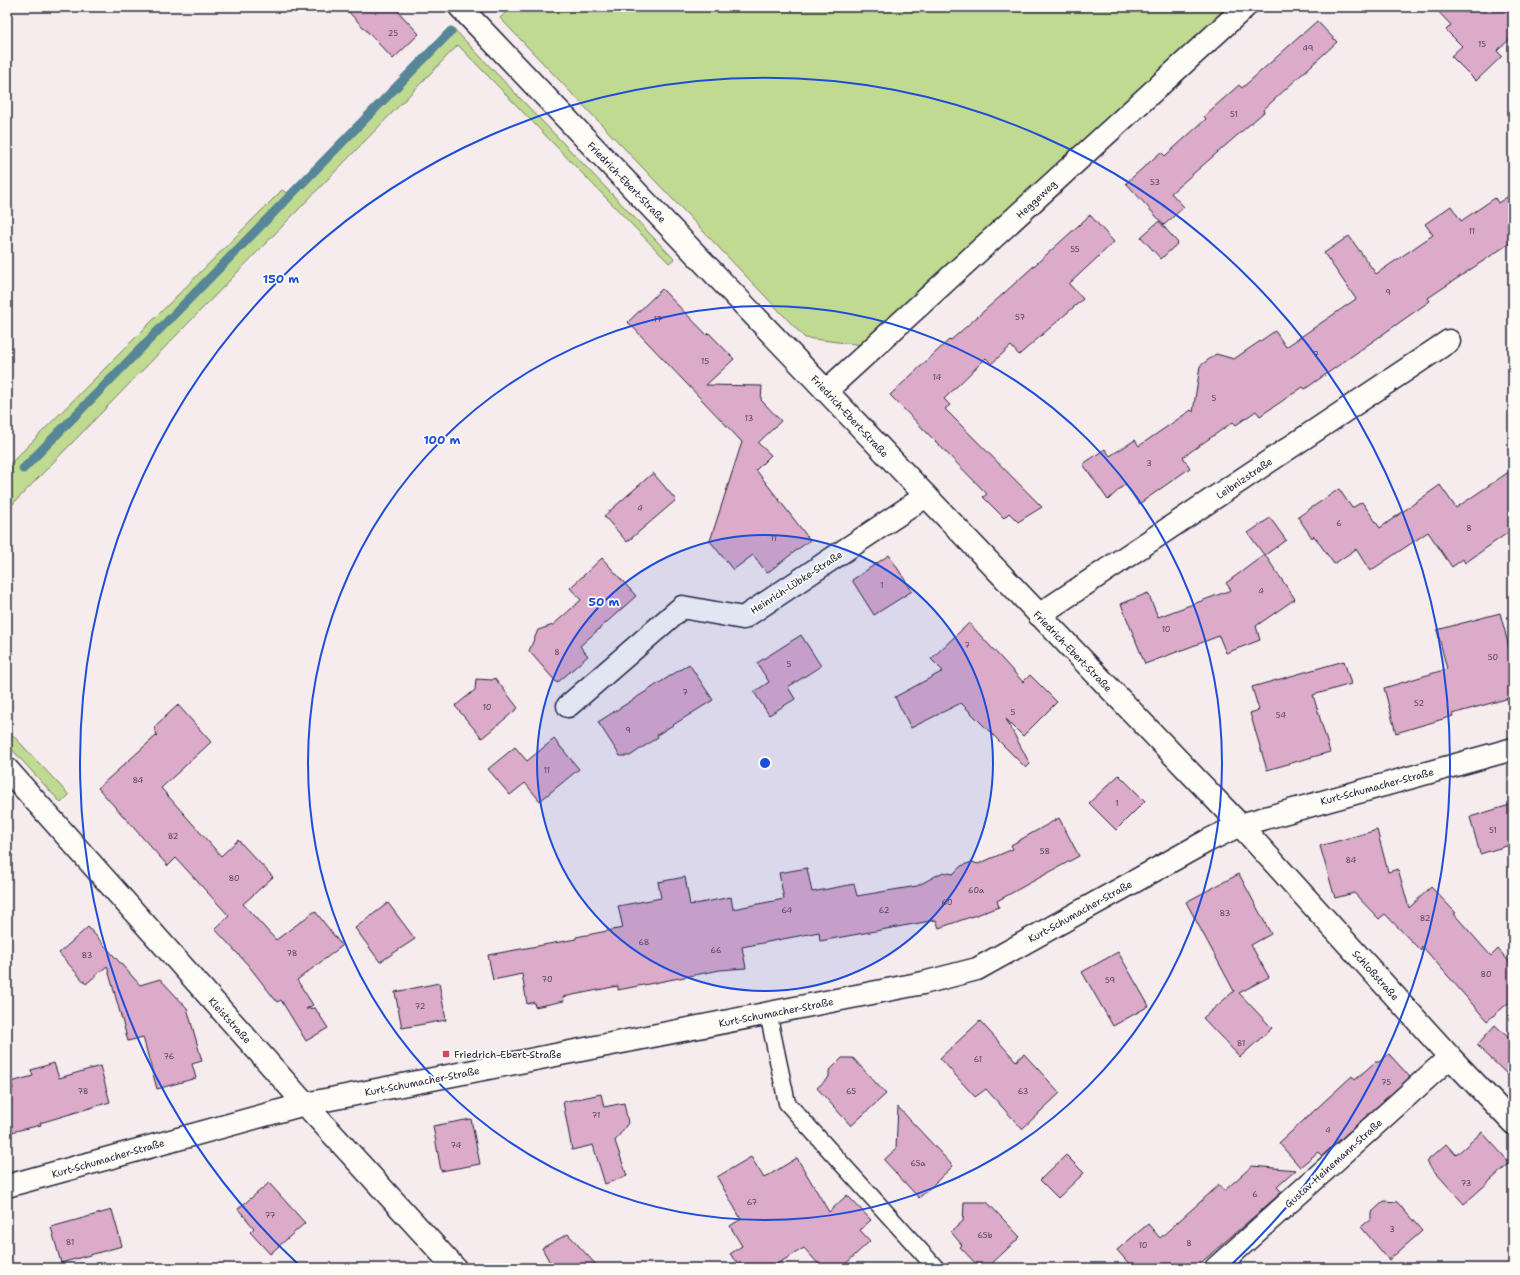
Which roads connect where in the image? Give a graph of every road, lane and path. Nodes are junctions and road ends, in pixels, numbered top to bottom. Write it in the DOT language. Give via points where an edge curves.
graph roads {
  1 [pos="460,7"];
  2 [pos="1245,7"];
  3 [pos="1449,341"];
  4 [pos="826,391"];
  5 [pos="926,496"];
  6 [pos="1039,615"];
  7 [pos="568,706"];
  8 [pos="1513,750"];
  9 [pos="7,769"];
  10 [pos="1240,825"];
  11 [pos="768,1013"];
  12 [pos="1450,1058"];
  13 [pos="305,1104"];
  14 [pos="1513,1123"];
  15 [pos="7,1186"];
  16 [pos="455,1268"];
  17 [pos="936,1268"];
  18 [pos="1216,1268"];
  1 -- 4 [label="street, Friedrich-Ebert-Straße"];
  2 -- 4 [label="street, Heggeweg"];
  3 -- 6 [label="street, Leibnizstraße"];
  4 -- 5 [label="street, Friedrich-Ebert-Straße"];
  5 -- 6 [label="street, Friedrich-Ebert-Straße"];
  5 -- 7 [label="street, Heinrich-Lübke-Straße" via="743,618 682,607"];
  6 -- 10 [label="street, Friedrich-Ebert-Straße"];
  8 -- 10 [label="street, Kurt-Schumacher-Straße"];
  9 -- 13 [label="street, Kleiststraße"];
  10 -- 11 [label="street, Kurt-Schumacher-Straße" via="977,969 923,983"];
  10 -- 12 [label="street, Schloßstraße"];
  11 -- 13 [label="street, Kurt-Schumacher-Straße"];
  11 -- 17 [label="lane" via="787,1103"];
  12 -- 14 [label="street, Schloßstraße"];
  12 -- 18 [label="street, Gustav-Heinemann-Straße"];
  13 -- 15 [label="street, Kurt-Schumacher-Straße"];
  13 -- 16 [label="street, Kleiststraße"];
}
